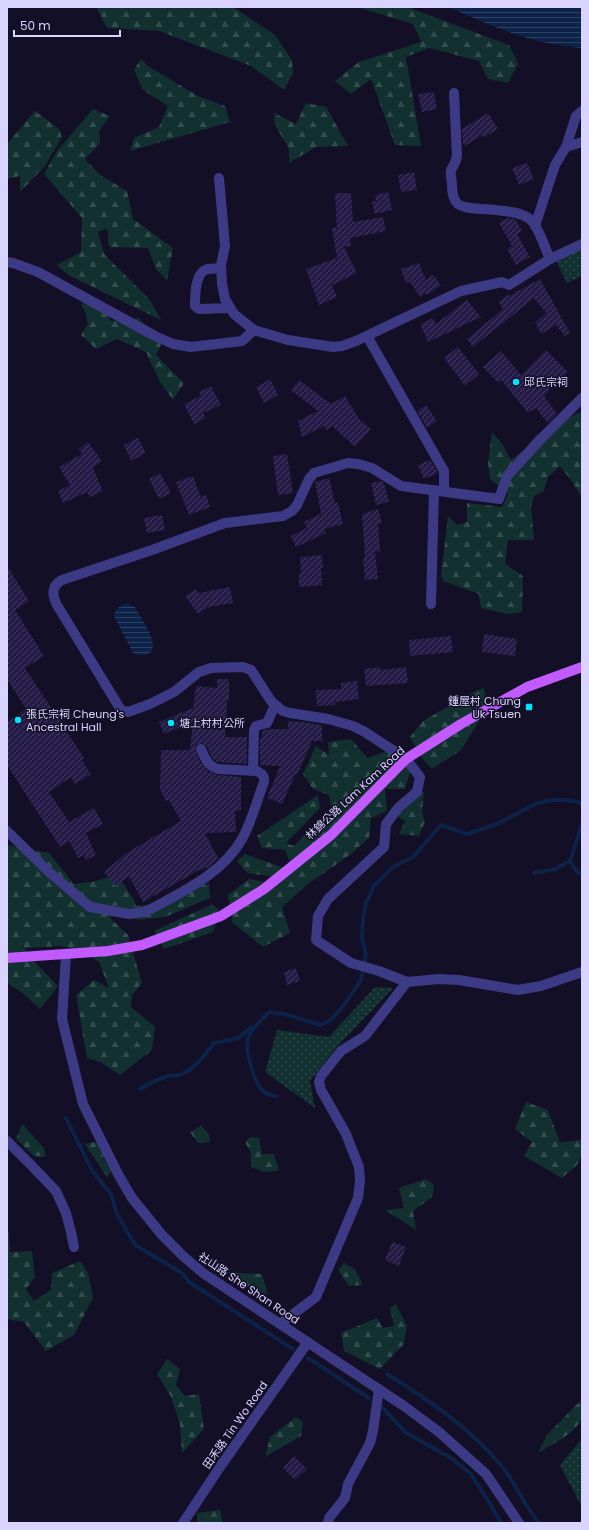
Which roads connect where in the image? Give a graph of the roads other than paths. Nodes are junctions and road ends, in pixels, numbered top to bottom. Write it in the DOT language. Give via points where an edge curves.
graph roads {
  1 [pos="454,93"];
  2 [pos="582,111"];
  3 [pos="582,142"];
  4 [pos="566,147"];
  5 [pos="219,178"];
  6 [pos="535,226"];
  7 [pos="582,244"];
  8 [pos="550,259"];
  9 [pos="7,262"];
  10 [pos="221,268"];
  11 [pos="230,308"];
  12 [pos="254,330"];
  13 [pos="367,336"];
  14 [pos="582,398"];
  15 [pos="439,490"];
  16 [pos="431,604"];
  17 [pos="582,667"];
  18 [pos="275,705"];
  19 [pos="201,748"];
  20 [pos="406,758"];
  21 [pos="253,771"];
  22 [pos="7,831"];
  23 [pos="66,955"];
  24 [pos="7,958"];
  25 [pos="582,972"];
  26 [pos="407,982"];
  27 [pos="7,1141"];
  28 [pos="74,1247"];
  29 [pos="280,1324"];
  30 [pos="308,1342"];
  31 [pos="379,1389"];
  32 [pos="183,1523"];
  33 [pos="328,1523"];
  34 [pos="519,1523"];
  1 -- 6 [label="street" via="457,156 451,170 456,203 462,207 518,213 529,218"];
  2 -- 4 [label="street" via="576,116"];
  3 -- 4 [label="street"];
  4 -- 6 [label="street" via="555,165"];
  5 -- 10 [label="street" via="225,246"];
  6 -- 8 [label="street"];
  7 -- 8 [label="street"];
  8 -- 13 [label="street" via="509,285 502,282 461,291"];
  9 -- 12 [label="street" via="38,272 155,336 178,345 191,347 234,343 242,341"];
  10 -- 11 [label="street" via="225,299"];
  10 -- 11 [label="street" via="208,269 201,274 195,306 199,309"];
  11 -- 12 [label="street"];
  12 -- 13 [label="street" via="288,340 333,347"];
  13 -- 15 [label="street" via="444,471 445,481"];
  14 -- 15 [label="street" via="508,476 499,499"];
  15 -- 16 [label="street"];
  15 -- 18 [label="street" via="400,486 365,465 339,465 318,471 311,476 298,505 288,514 221,524 62,580 55,586 54,598 121,710 128,712 150,704 174,692 199,672 211,668 243,667 251,670"];
  17 -- 20 [label="main road, 林錦公路 Lam Kam Road" via="527,687"];
  18 -- 20 [label="street" via="290,713 353,726"];
  18 -- 21 [label="street" via="268,721 256,726 254,730"];
  19 -- 21 [label="street" via="212,768"];
  20 -- 23 [label="main road, 林錦公路 Lam Kam Road" via="331,835 264,889 221,916 142,945"];
  20 -- 26 [label="street" via="420,777 417,792 399,807 386,824 384,847 328,899 318,916 316,940 351,963"];
  21 -- 22 [label="street" via="263,775 264,782 242,838 231,854 199,882 143,912 129,914 90,907"];
  23 -- 24 [label="main road, 林錦公路 Lam Kam Road"];
  23 -- 29 [label="street, 社山路 She Shan Road" via="62,1019 83,1104 118,1174 132,1198 151,1222 183,1256 212,1279"];
  25 -- 26 [label="street" via="541,986 518,990 459,980"];
  26 -- 29 [label="street" via="365,1036 341,1051 321,1076 321,1090 346,1134 359,1167 360,1190 316,1296"];
  27 -- 28 [label="street" via="56,1192 66,1213"];
  29 -- 30 [label="street, 社山路 She Shan Road"];
  30 -- 31 [label="street, 社山路 She Shan Road"];
  30 -- 32 [label="street, 田禾路 Tin Wo Road"];
  31 -- 33 [label="street" via="372,1436 348,1484 345,1498"];
  31 -- 34 [label="street, 社山路 She Shan Road" via="426,1422 475,1463 486,1474"];
}
